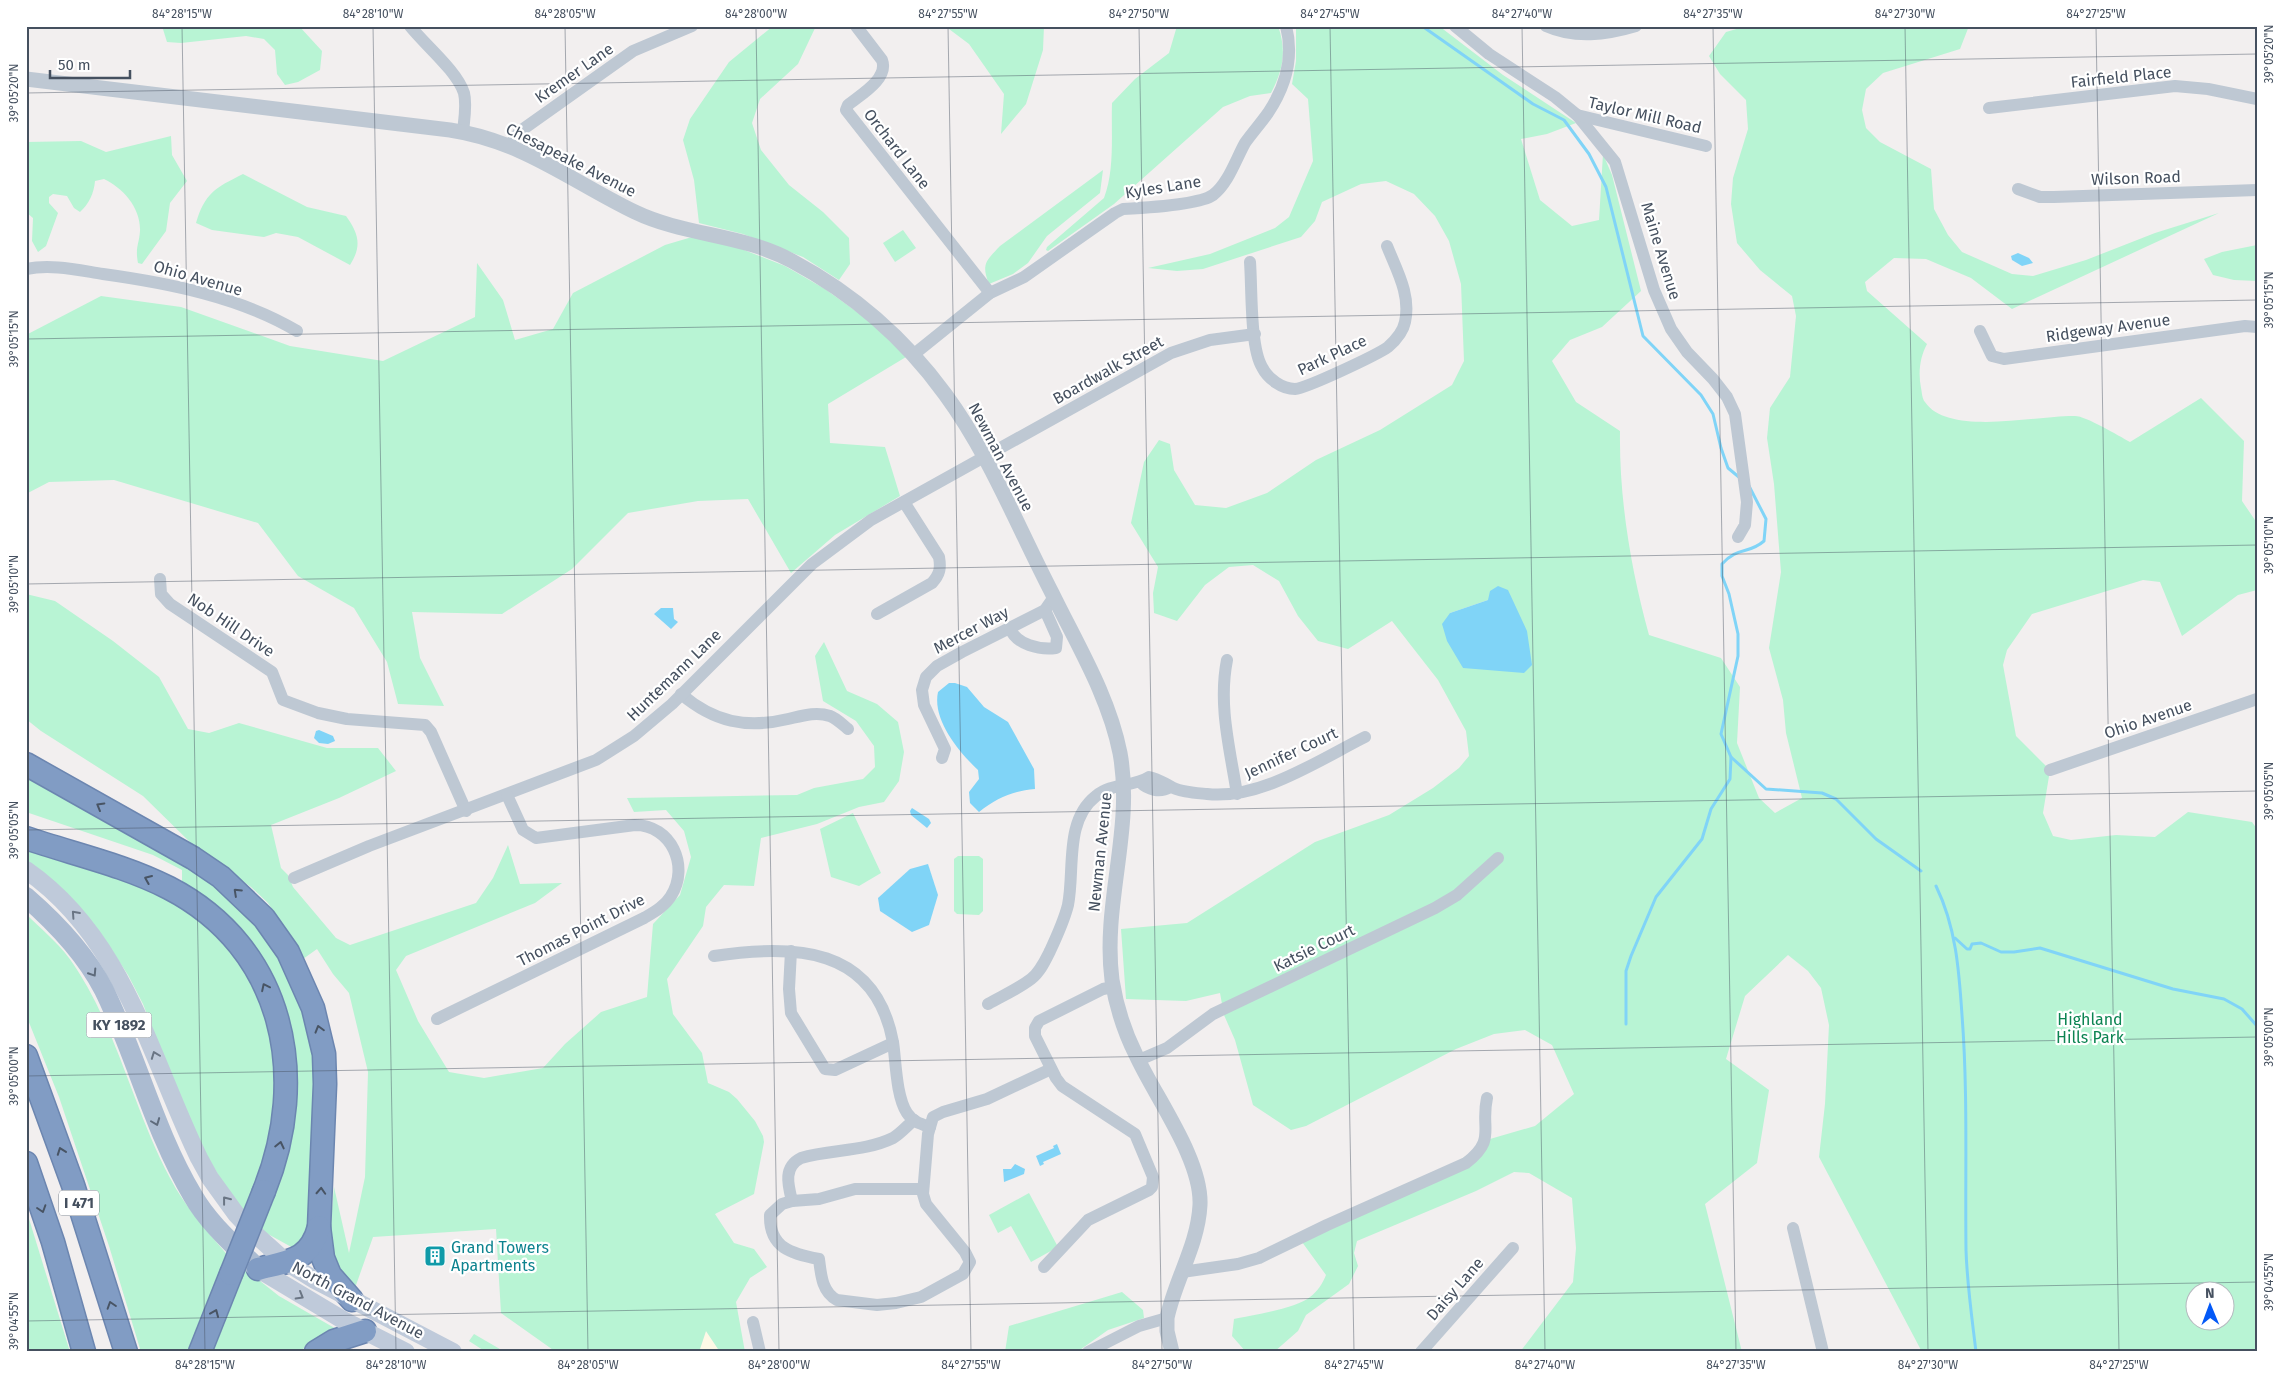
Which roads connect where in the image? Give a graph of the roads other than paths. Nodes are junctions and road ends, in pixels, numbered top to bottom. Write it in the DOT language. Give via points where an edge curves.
graph roads {
  1 [pos="410,26"];
  2 [pos="692,26"];
  3 [pos="856,26"];
  4 [pos="1286,26"];
  5 [pos="1455,26"];
  6 [pos="1546,26"];
  7 [pos="1636,26"];
  8 [pos="26,79"];
  9 [pos="2257,98"];
  10 [pos="1988,108"];
  11 [pos="1577,115"];
  12 [pos="463,132"];
  13 [pos="510,145"];
  14 [pos="1706,146"];
  15 [pos="2018,189"];
  16 [pos="2257,190"];
  17 [pos="1387,246"];
  18 [pos="1250,262"];
  19 [pos="26,269"];
  20 [pos="990,293"];
  21 [pos="2257,327"];
  22 [pos="297,331"];
  23 [pos="1980,331"];
  24 [pos="1255,334"];
  25 [pos="913,355"];
  26 [pos="985,458"];
  27 [pos="904,502"];
  28 [pos="1738,537"];
  29 [pos="160,579"];
  30 [pos="1050,604"];
  31 [pos="876,614"];
  32 [pos="1010,628"];
  33 [pos="1227,660"];
  34 [pos="681,694"];
  35 [pos="2257,699"];
  36 [pos="848,729"];
  37 [pos="1365,736"];
  38 [pos="942,758"];
  39 [pos="26,764"];
  40 [pos="2050,770"];
  41 [pos="1132,783"];
  42 [pos="1237,794"];
  43 [pos="507,795"];
  44 [pos="466,811"];
  45 [pos="26,838"];
  46 [pos="1498,858"];
  47 [pos="26,870"];
  48 [pos="294,878"];
  49 [pos="26,897"];
  50 [pos="791,951"];
  51 [pos="714,956"];
  52 [pos="1113,987"];
  53 [pos="988,1004"];
  54 [pos="437,1019"];
  55 [pos="893,1043"];
  56 [pos="26,1056"];
  57 [pos="1138,1060"];
  58 [pos="1051,1069"];
  59 [pos="1487,1098"];
  60 [pos="914,1120"];
  61 [pos="930,1126"];
  62 [pos="26,1163"];
  63 [pos="922,1189"];
  64 [pos="792,1201"];
  65 [pos="320,1227"];
  66 [pos="1793,1228"];
  67 [pos="1513,1248"];
  68 [pos="286,1262"];
  69 [pos="1044,1267"];
  70 [pos="258,1270"];
  71 [pos="1182,1272"];
  72 [pos="352,1300"];
  73 [pos="1167,1318"];
  74 [pos="753,1322"];
  75 [pos="365,1331"];
  76 [pos="84,1352"];
  77 [pos="126,1352"];
  78 [pos="200,1352"];
  79 [pos="316,1352"];
  80 [pos="406,1352"];
  81 [pos="453,1352"];
  82 [pos="760,1352"];
  83 [pos="1088,1352"];
  84 [pos="1172,1352"];
  85 [pos="1421,1352"];
  86 [pos="1822,1352"];
  1 -- 12 [label="street" via="456,78 464,92"];
  2 -- 13 [label="street, Kremer Lane" via="633,51 519,132"];
  3 -- 20 [label="street, Orchard Lane" via="885,66 877,80 846,110"];
  4 -- 20 [label="street, Kyles Lane" via="1290,62 1281,91 1220,188 1199,201 1115,213 1024,277"];
  5 -- 11 [label="street, Maine Avenue" via="1489,54"];
  6 -- 7 [label="street" via="1591,35"];
  8 -- 12 [label="street, Chesapeake Avenue"];
  9 -- 10 [label="street, Fairfield Place" via="2174,86"];
  11 -- 14 [label="street, Taylor Mill Road"];
  11 -- 28 [label="street, Maine Avenue" via="1615,162 1654,290 1670,329 1727,397 1735,414 1747,512 1745,525"];
  12 -- 13 [label="street, Chesapeake Avenue"];
  13 -- 25 [label="street, Chesapeake Avenue" via="647,217 716,234 790,260 853,300"];
  15 -- 16 [label="street, Wilson Road" via="2040,197"];
  17 -- 24 [label="street, Park Place" via="1404,287 1407,313 1402,332 1387,347 1312,385 1284,388 1265,372 1258,358"];
  18 -- 24 [label="street, Park Place"];
  19 -- 22 [label="street, Ohio Avenue" via="56,267 158,281 249,309"];
  20 -- 25 [label="street, Kyles Lane"];
  21 -- 23 [label="street, Ridgeway Avenue" via="2004,359 1992,356"];
  24 -- 26 [label="street, Boardwalk Street" via="1210,340 1171,353"];
  25 -- 26 [label="street, Newman Avenue" via="947,396"];
  26 -- 27 [label="street, Huntemann Lane"];
  26 -- 30 [label="street, Newman Avenue"];
  27 -- 31 [label="street" via="939,557 939,576"];
  27 -- 34 [label="street, Huntemann Lane" via="871,520 812,564"];
  29 -- 44 [label="street, Nob Hill Drive" via="161,594 170,604 272,672 283,700 347,720 425,725"];
  30 -- 32 [label="street, Mercer Way"];
  30 -- 32 [label="street" via="1056,648 1020,642"];
  30 -- 41 [label="street, Newman Avenue" via="1107,707"];
  32 -- 38 [label="street, Mercer Way" via="937,666 926,677 922,696 945,749"];
  33 -- 42 [label="street" via="1222,683 1223,702"];
  34 -- 36 [label="street" via="709,715 737,723 761,724 815,714 830,716"];
  34 -- 43 [label="street, Huntemann Lane" via="634,736 596,760"];
  35 -- 40 [label="street, Ohio Avenue"];
  37 -- 42 [label="street, Jennifer Court" via="1288,775"];
  65 -- 39 [label="highway, one-way" via="324,1054 313,1008 288,952 264,918 221,877"];
  41 -- 42 [label="street, Jennifer Court" via="1150,790 1170,787 1208,794"];
  41 -- 52 [label="street, Newman Avenue" via="1110,929"];
  41 -- 53 [label="street" via="1095,796 1078,822 1072,844 1064,920 1042,966 1031,979"];
  43 -- 44 [label="street, Huntemann Lane"];
  43 -- 54 [label="street, Thomas Point Drive" via="523,830 536,838 635,825 647,825 658,830 671,843 677,860 675,888 661,907 644,918"];
  44 -- 48 [label="street, Huntemann Lane" via="369,846"];
  78 -- 45 [label="highway, one-way, bridge" via="280,1145 287,1074 276,1012 248,958 215,921 168,888 129,871"];
  46 -- 57 [label="street, Katsie Court" via="1457,895 1435,908 1213,1014 1172,1045"];
  68 -- 47 [label="main road, North Grand Avenue / KY 1892, one-way" via="256,1235 210,1178 184,1128 136,1010 115,968 73,911"];
  49 -- 70 [label="main road, North Grand Avenue / KY 1892, one-way" via="65,936 103,988 164,1143 194,1198"];
  50 -- 51 [label="street" via="762,950"];
  50 -- 55 [label="street" via="825,958 860,978 881,1003"];
  50 -- 55 [label="street" via="791,1013 825,1069 835,1070"];
  52 -- 57 [label="street, Newman Avenue"];
  52 -- 58 [label="street" via="1039,1021 1035,1036"];
  55 -- 60 [label="street" via="902,1094 907,1112"];
  77 -- 56 [label="highway, I 471, one-way" via="73,1185"];
  57 -- 71 [label="street, Newman Avenue" via="1198,1179 1199,1216"];
  58 -- 61 [label="street" via="987,1099 938,1113"];
  58 -- 69 [label="street" via="1062,1086 1135,1134 1153,1177 1152,1187 1088,1220"];
  59 -- 71 [label="street" via="1484,1143 1466,1163 1259,1258"];
  60 -- 61 [label="street"];
  60 -- 64 [label="street" via="895,1137 882,1142 796,1160 788,1176"];
  61 -- 63 [label="street"];
  62 -- 76 [label="highway, I 471, one-way" via="53,1242"];
  63 -- 64 [label="street" via="855,1189 820,1199"];
  63 -- 64 [label="street" via="926,1204 969,1257 969,1266 962,1274 931,1292 896,1303 877,1304 832,1297 826,1291 819,1259 791,1253 778,1243 770,1215 782,1204"];
  65 -- 68 [label="highway" via="307,1252"];
  65 -- 72 [label="highway" via="326,1268"];
  66 -- 86 [label="street"];
  67 -- 85 [label="street, Daisy Lane"];
  68 -- 70 [label="highway"];
  68 -- 72 [label="main road, North Grand Avenue / KY 1892"];
  70 -- 75 [label="main road, North Grand Avenue / KY 1892, one-way"];
  71 -- 73 [label="street, Newman Avenue"];
  72 -- 81 [label="main road, North Grand Avenue / KY 1892"];
  73 -- 83 [label="street" via="1139,1326"];
  73 -- 84 [label="street, Newman Avenue"];
  74 -- 82 [label="street"];
  75 -- 79 [label="highway" via="334,1340"];
  75 -- 80 [label="main road, North Grand Avenue / KY 1892"];
}
